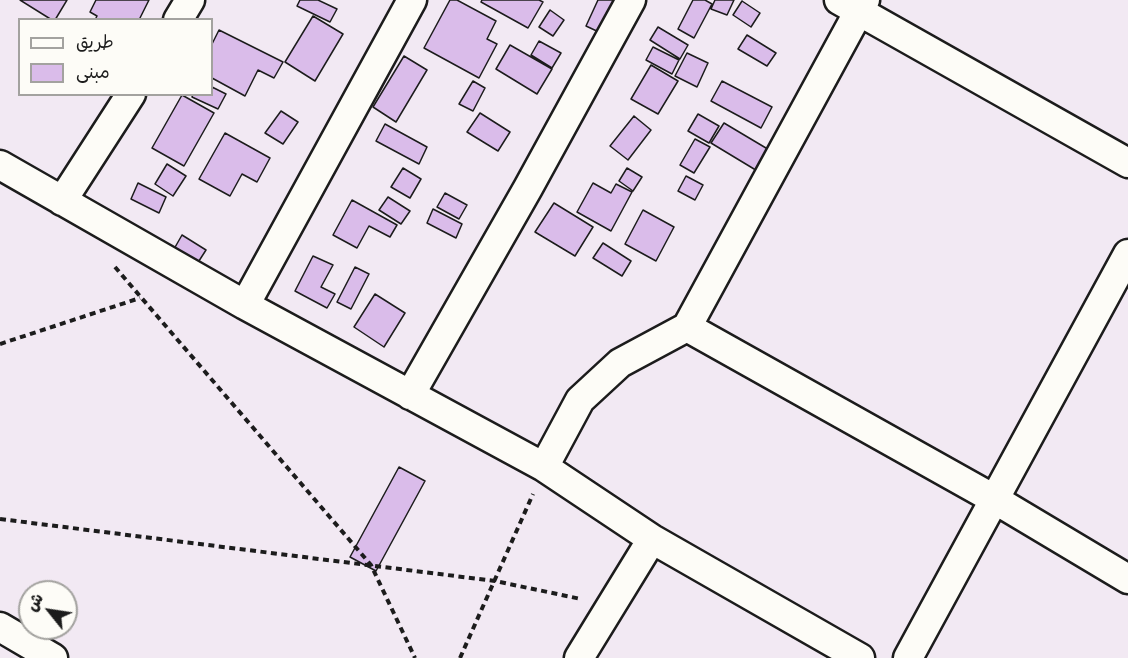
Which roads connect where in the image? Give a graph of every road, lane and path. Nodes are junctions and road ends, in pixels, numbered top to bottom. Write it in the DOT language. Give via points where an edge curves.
graph roads {
  1 [pos="190,0"];
  2 [pos="412,0"];
  3 [pos="631,0"];
  4 [pos="854,4"];
  5 [pos="179,18"];
  6 [pos="130,96"];
  7 [pos="1128,163"];
  8 [pos="0,165"];
  9 [pos="62,201"];
  10 [pos="1128,254"];
  11 [pos="112,263"];
  12 [pos="141,298"];
  13 [pos="245,305"];
  14 [pos="687,327"];
  15 [pos="0,344"];
  16 [pos="410,395"];
  17 [pos="544,467"];
  18 [pos="994,499"];
  19 [pos="0,519"];
  20 [pos="652,539"];
  21 [pos="371,566"];
  22 [pos="1128,579"];
  23 [pos="495,581"];
  24 [pos="610,605"];
  25 [pos="0,627"];
  26 [pos="831,651"];
  27 [pos="53,658"];
  28 [pos="415,658"];
  29 [pos="460,658"];
  30 [pos="579,658"];
  31 [pos="860,658"];
  32 [pos="908,658"];
  1 -- 5 [label="street"];
  2 -- 13 [label="street"];
  3 -- 16 [label="street"];
  4 -- 7 [label="street"];
  4 -- 14 [label="street"];
  6 -- 9 [label="street"];
  8 -- 9 [label="street"];
  9 -- 13 [label="street"];
  10 -- 18 [label="street"];
  11 -- 12 [label="path"];
  12 -- 15 [label="path"];
  12 -- 21 [label="path"];
  13 -- 16 [label="street"];
  14 -- 17 [label="street" via="620,363 580,400"];
  14 -- 18 [label="street"];
  16 -- 17 [label="street"];
  17 -- 20 [label="street"];
  17 -- 23 [label="path"];
  18 -- 22 [label="street"];
  18 -- 32 [label="street"];
  19 -- 21 [label="path"];
  20 -- 24 [label="street"];
  20 -- 26 [label="street"];
  21 -- 23 [label="path"];
  21 -- 28 [label="path"];
  23 -- 24 [label="path"];
  23 -- 29 [label="path"];
  24 -- 30 [label="street"];
  25 -- 27 [label="street"];
  26 -- 31 [label="street"];
}
